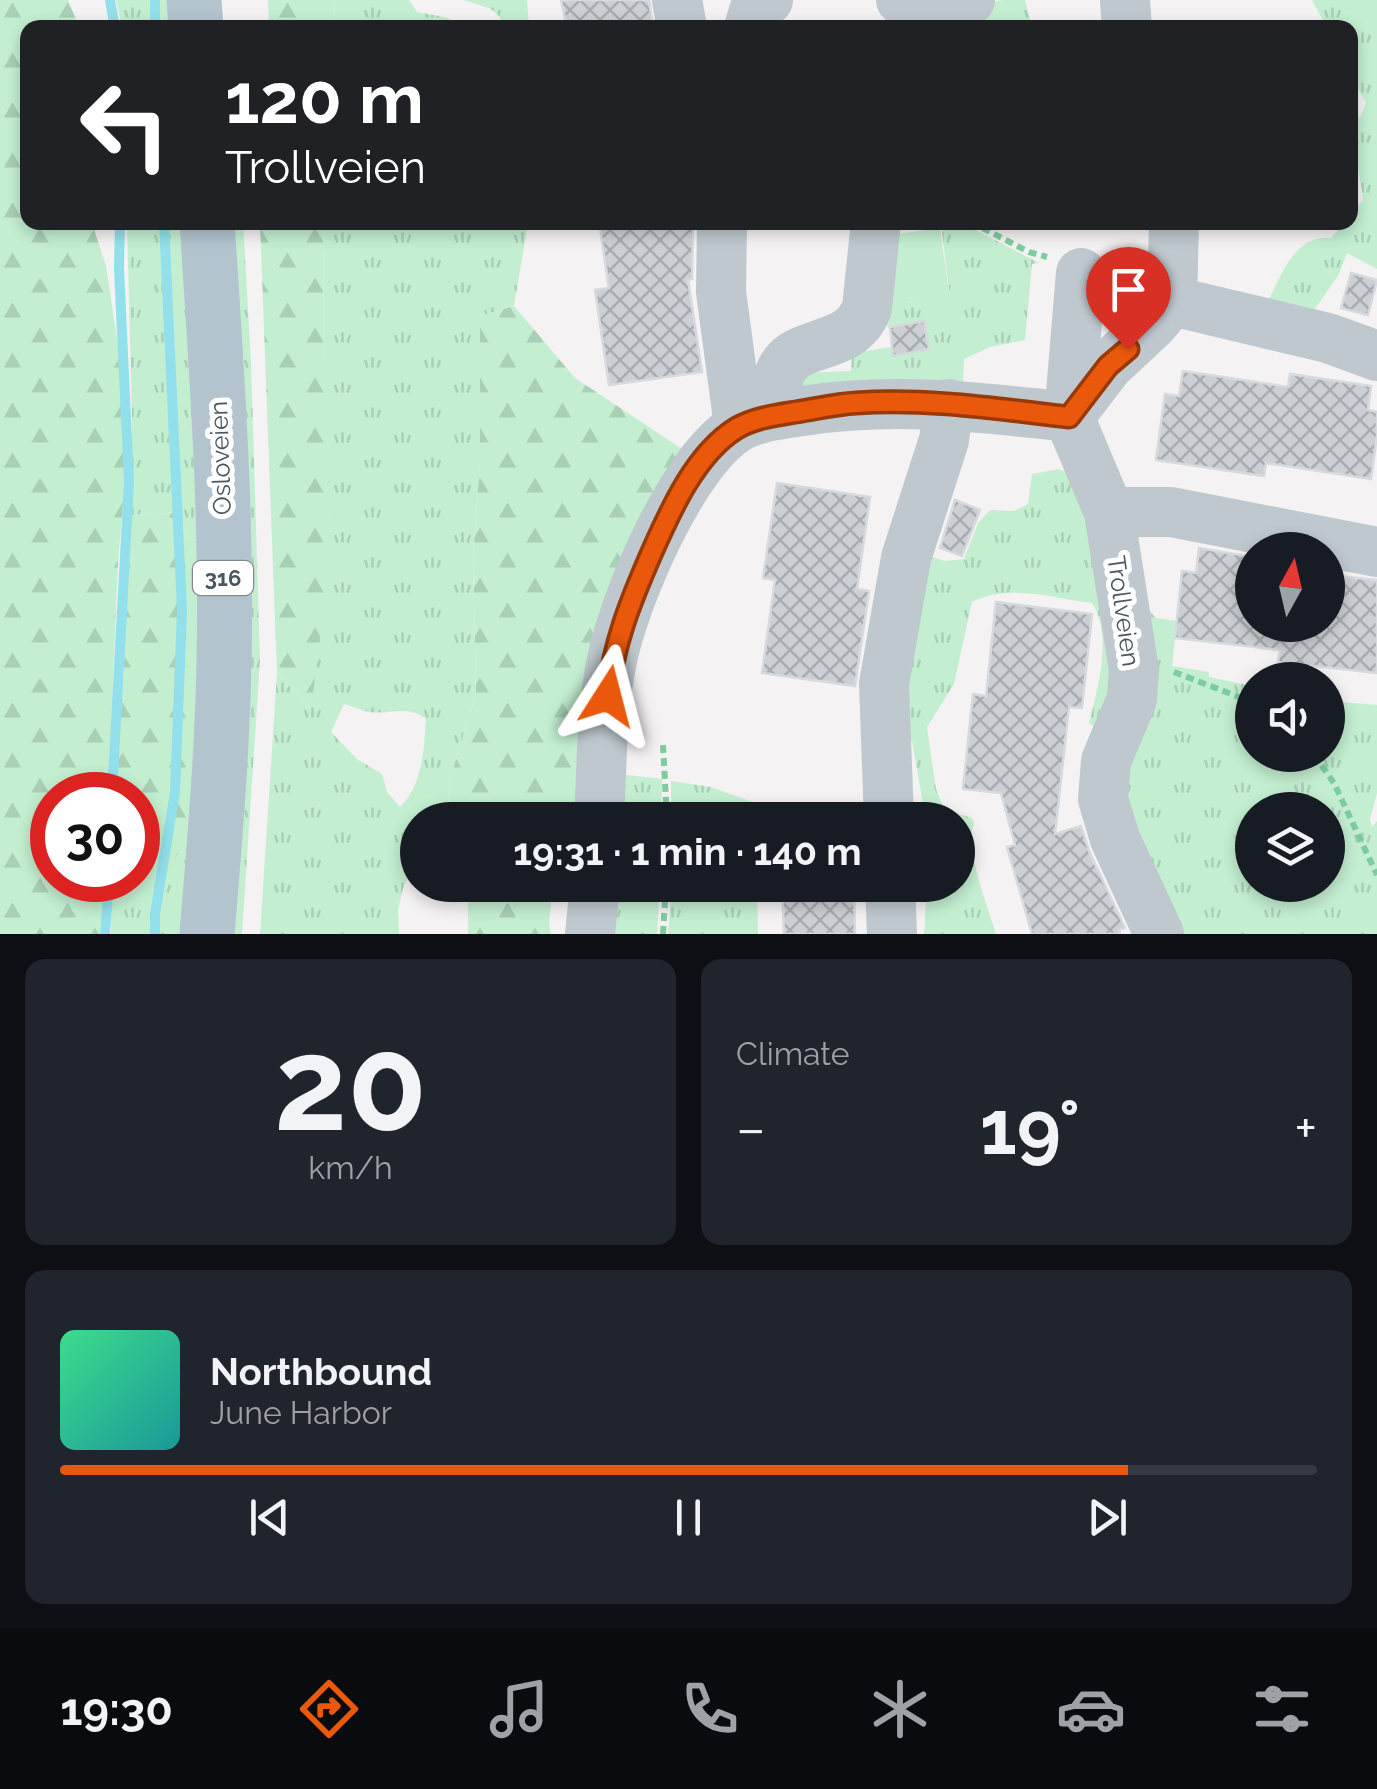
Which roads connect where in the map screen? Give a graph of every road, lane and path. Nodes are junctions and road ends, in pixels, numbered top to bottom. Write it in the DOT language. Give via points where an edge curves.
graph roads {
  1 [pos="768,0"];
  2 [pos="970,0"];
  3 [pos="906,9"];
  4 [pos="751,20"];
  5 [pos="207,230"];
  6 [pos="722,230"];
  7 [pos="875,230"];
  8 [pos="986,230"];
  9 [pos="1174,230"];
  10 [pos="1081,273"];
  11 [pos="1172,301"];
  12 [pos="1377,356"];
  13 [pos="949,404"];
  14 [pos="1069,417"];
  15 [pos="757,421"];
  16 [pos="1109,512"];
  17 [pos="1377,552"];
  18 [pos="1168,667"];
  19 [pos="1235,695"];
  20 [pos="635,738"];
  21 [pos="1326,772"];
  22 [pos="607,802"];
  23 [pos="660,802"];
  24 [pos="887,802"];
  25 [pos="1377,876"];
  26 [pos="593,902"];
  27 [pos="665,902"];
  28 [pos="891,902"];
  29 [pos="206,934"];
  30 [pos="590,934"];
  31 [pos="664,934"];
  32 [pos="892,934"];
  33 [pos="1158,934"];
  1 -- 4 [label="street"];
  2 -- 3 [label="street"];
  5 -- 29 [label="main road, Osloveien / 316" via="223,644"];
  6 -- 15 [label="street" via="721,292"];
  7 -- 15 [label="street" via="863,320 852,333 797,353"];
  8 -- 10 [label="path"];
  9 -- 11 [label="street"];
  10 -- 14 [label="street"];
  11 -- 12 [label="street"];
  11 -- 14 [label="street"];
  13 -- 14 [label="street"];
  13 -- 15 [label="street" via="855,403"];
  13 -- 24 [label="street" via="906,558 884,684"];
  14 -- 16 [label="street, Trollveien"];
  15 -- 20 [label="street" via="716,445 695,471 622,622 612,662"];
  16 -- 17 [label="street" via="1171,512"];
  16 -- 33 [label="street, Trollveien" via="1134,687 1110,747 1103,799"];
  18 -- 19 [label="path"];
  20 -- 22 [label="street"];
  20 -- 23 [label="path"];
  21 -- 25 [label="path"];
  26 -- 30 [label="street"];
  27 -- 31 [label="path"];
  28 -- 32 [label="street"];
}
